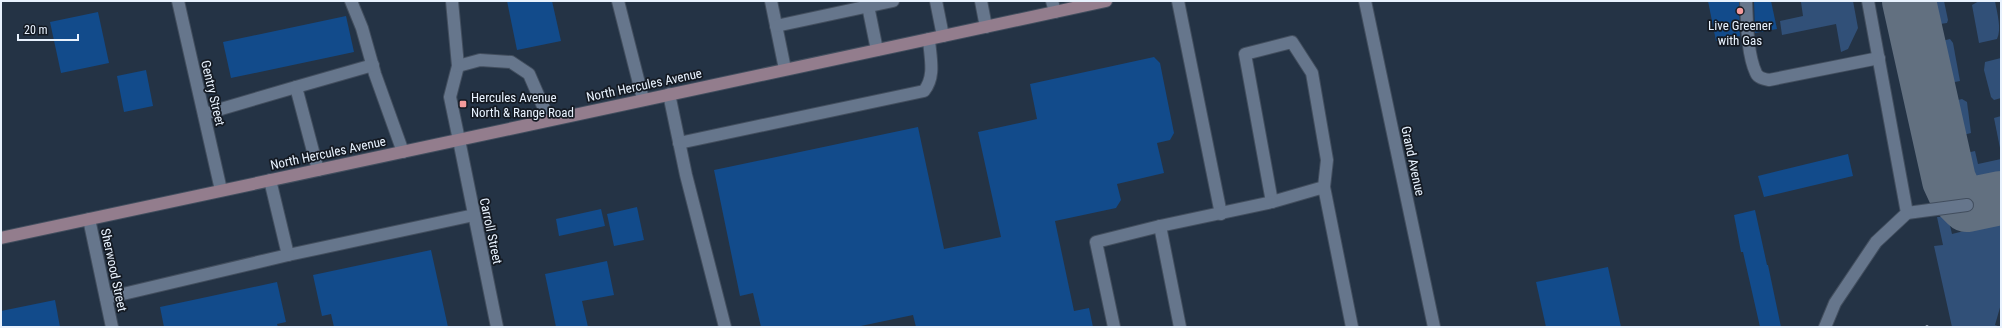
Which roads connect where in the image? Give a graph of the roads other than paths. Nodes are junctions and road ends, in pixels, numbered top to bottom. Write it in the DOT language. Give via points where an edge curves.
graph roads {
  1 [pos="178,1"];
  2 [pos="352,1"];
  3 [pos="452,1"];
  4 [pos="618,1"];
  5 [pos="771,1"];
  6 [pos="893,1"];
  7 [pos="936,1"];
  8 [pos="981,1"];
  9 [pos="1106,1"];
  10 [pos="1178,1"];
  11 [pos="1365,1"];
  12 [pos="1746,1"];
  13 [pos="1868,1"];
  14 [pos="868,6"];
  15 [pos="1053,6"];
  16 [pos="776,26"];
  17 [pos="986,27"];
  18 [pos="943,36"];
  19 [pos="929,39"];
  20 [pos="878,50"];
  21 [pos="1879,58"];
  22 [pos="373,65"];
  23 [pos="458,66"];
  24 [pos="785,69"];
  25 [pos="296,87"];
  26 [pos="669,94"];
  27 [pos="644,99"];
  28 [pos="204,114"];
  29 [pos="549,120"];
  30 [pos="458,140"];
  31 [pos="679,143"];
  32 [pos="403,152"];
  33 [pos="318,170"];
  34 [pos="270,180"];
  35 [pos="1324,187"];
  36 [pos="221,190"];
  37 [pos="1272,202"];
  38 [pos="1967,205"];
  39 [pos="1221,214"];
  40 [pos="1907,214"];
  41 [pos="474,215"];
  42 [pos="89,219"];
  43 [pos="1160,226"];
  44 [pos="1,238"];
  45 [pos="288,255"];
  46 [pos="106,298"];
  47 [pos="112,327"];
  48 [pos="497,327"];
  49 [pos="725,327"];
  50 [pos="1114,327"];
  51 [pos="1180,327"];
  52 [pos="1352,327"];
  53 [pos="1434,327"];
  54 [pos="1826,327"];
  1 -- 28 [label="street, Gentry Street"];
  2 -- 22 [label="street"];
  3 -- 23 [label="street, Carroll Street"];
  4 -- 27 [label="street"];
  5 -- 16 [label="street"];
  6 -- 14 [label="street"];
  7 -- 18 [label="street"];
  8 -- 17 [label="street"];
  9 -- 15 [label="street, North Hercules Avenue"];
  10 -- 39 [label="street"];
  11 -- 53 [label="street, Grand Avenue"];
  12 -- 21 [label="street" via="1748,39 1756,73 1761,78 1769,80"];
  13 -- 21 [label="street"];
  14 -- 16 [label="street"];
  14 -- 20 [label="street"];
  15 -- 17 [label="street, North Hercules Avenue"];
  16 -- 24 [label="street"];
  17 -- 18 [label="street, North Hercules Avenue"];
  18 -- 19 [label="street, North Hercules Avenue"];
  19 -- 20 [label="street, North Hercules Avenue"];
  19 -- 31 [label="street" via="932,77 924,91"];
  20 -- 24 [label="street, North Hercules Avenue"];
  21 -- 40 [label="street"];
  22 -- 25 [label="street"];
  22 -- 32 [label="street"];
  23 -- 29 [label="street" via="480,60 511,62 529,74"];
  23 -- 30 [label="street, Carroll Street" via="450,97"];
  24 -- 26 [label="street, North Hercules Avenue"];
  25 -- 28 [label="street"];
  25 -- 33 [label="street"];
  26 -- 27 [label="street, North Hercules Avenue"];
  26 -- 31 [label="street"];
  27 -- 29 [label="street, North Hercules Avenue"];
  28 -- 36 [label="street, Gentry Street"];
  29 -- 30 [label="street, North Hercules Avenue"];
  30 -- 32 [label="street, North Hercules Avenue"];
  30 -- 41 [label="street, Carroll Street"];
  31 -- 49 [label="street"];
  32 -- 33 [label="street, North Hercules Avenue"];
  33 -- 34 [label="street, North Hercules Avenue"];
  34 -- 36 [label="street, North Hercules Avenue"];
  34 -- 45 [label="street"];
  35 -- 37 [label="street"];
  35 -- 37 [label="street" via="1327,160 1312,73 1292,42 1245,54"];
  35 -- 52 [label="street"];
  36 -- 42 [label="street, North Hercules Avenue"];
  37 -- 39 [label="street"];
  38 -- 40 [label="street"];
  39 -- 43 [label="street"];
  40 -- 54 [label="street" via="1876,242 1835,303"];
  41 -- 45 [label="street"];
  41 -- 48 [label="street, Carroll Street"];
  42 -- 44 [label="street, North Hercules Avenue"];
  42 -- 46 [label="street, Sherwood Street"];
  43 -- 50 [label="street" via="1096,242"];
  43 -- 51 [label="street"];
  45 -- 46 [label="street"];
  46 -- 47 [label="street, Sherwood Street"];
}
